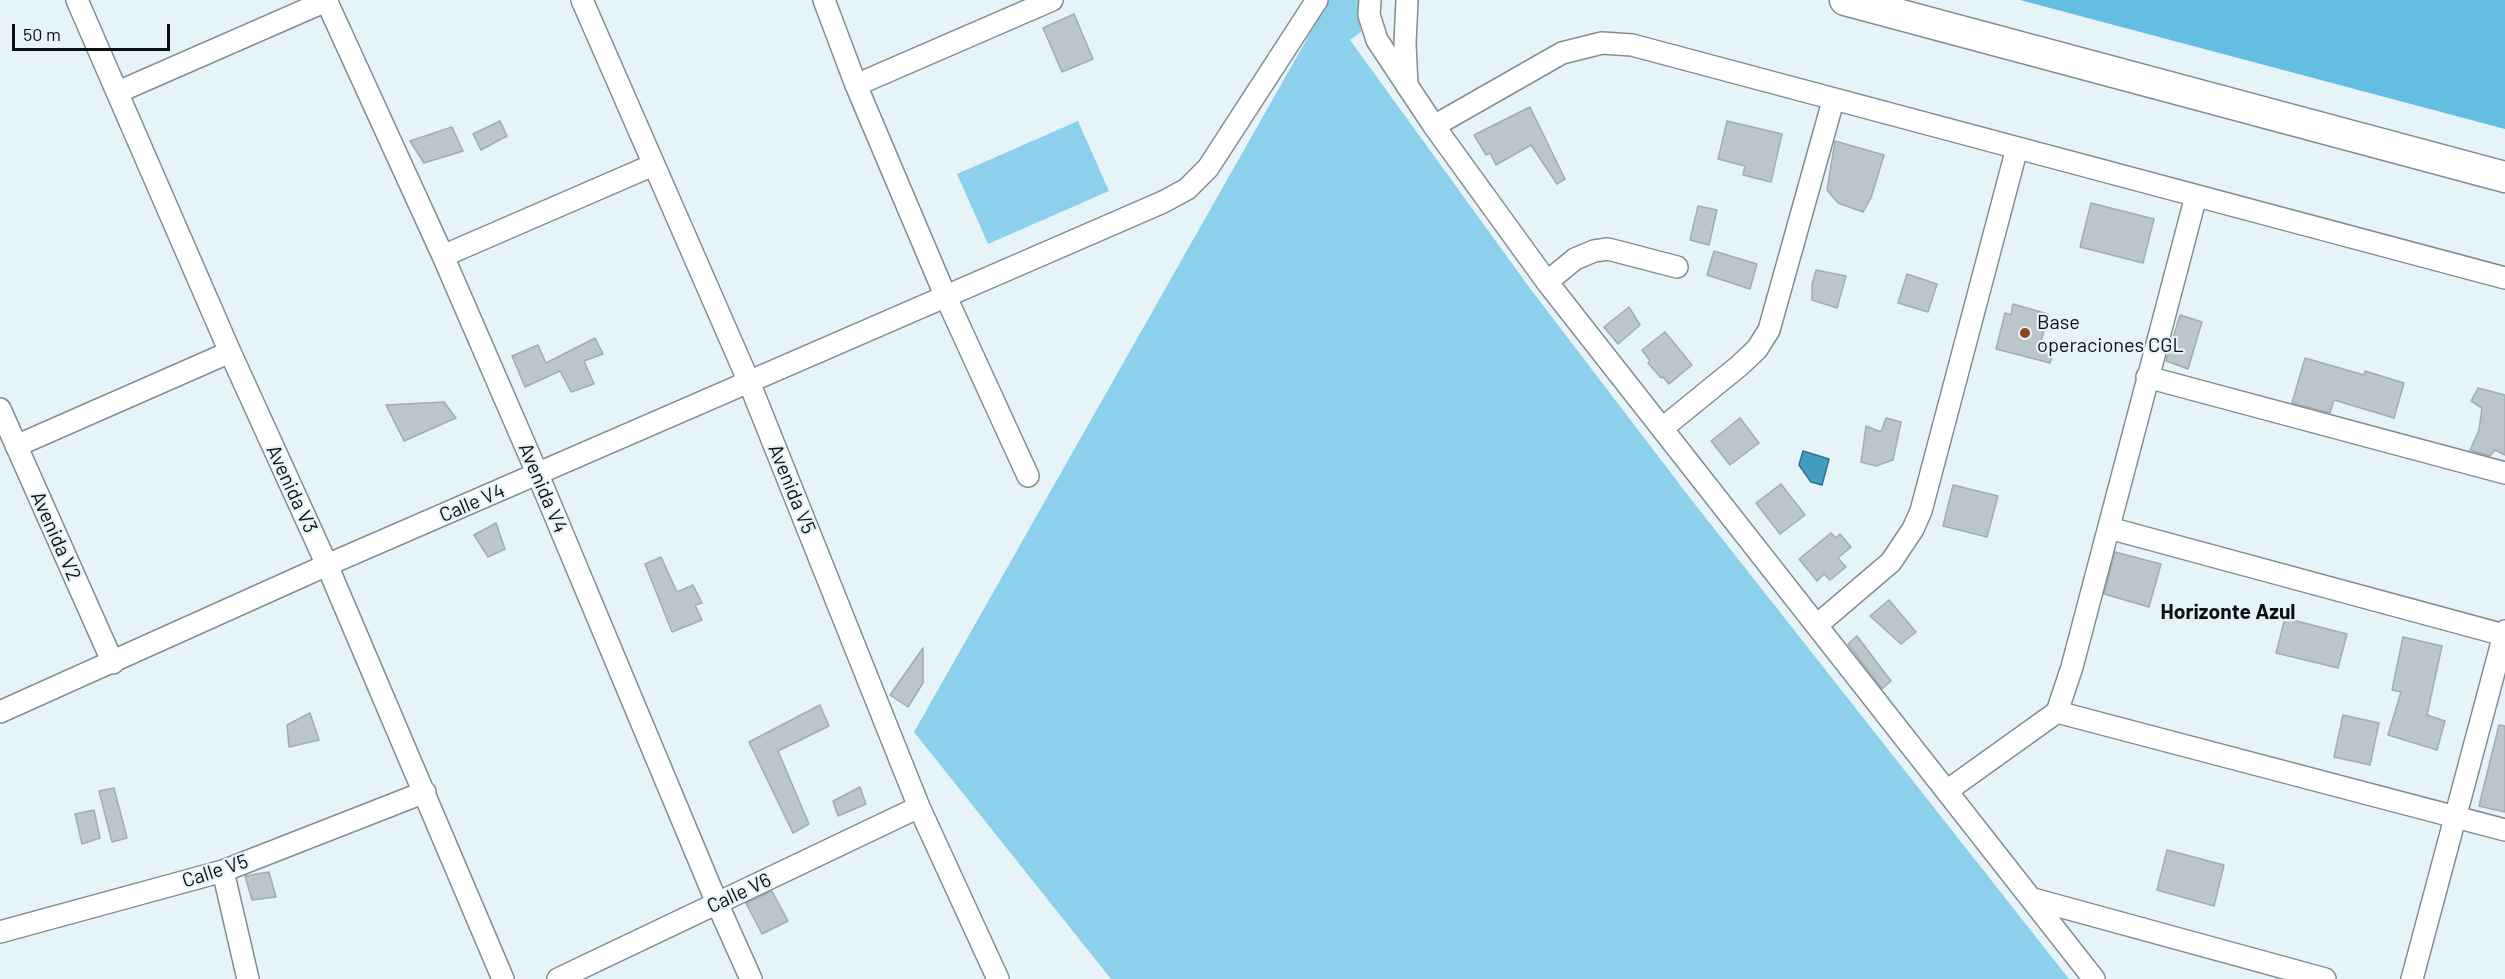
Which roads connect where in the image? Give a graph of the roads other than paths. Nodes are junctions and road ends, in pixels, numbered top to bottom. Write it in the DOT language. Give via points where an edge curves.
graph roads {
  1 [pos="77,0"];
  2 [pos="582,0"];
  3 [pos="824,0"];
  4 [pos="1052,0"];
  5 [pos="1317,0"];
  6 [pos="1370,0"];
  7 [pos="1407,0"];
  8 [pos="1845,0"];
  9 [pos="326,1"];
  10 [pos="856,86"];
  11 [pos="1407,87"];
  12 [pos="118,92"];
  13 [pos="1833,101"];
  14 [pos="1434,126"];
  15 [pos="2017,148"];
  16 [pos="653,165"];
  17 [pos="2505,177"];
  18 [pos="2196,196"];
  19 [pos="443,256"];
  20 [pos="1677,267"];
  21 [pos="2505,278"];
  22 [pos="1547,282"];
  23 [pos="945,295"];
  24 [pos="230,352"];
  25 [pos="2147,377"];
  26 [pos="749,382"];
  27 [pos="0,409"];
  28 [pos="1664,427"];
  29 [pos="16,446"];
  30 [pos="2505,473"];
  31 [pos="538,475"];
  32 [pos="1028,476"];
  33 [pos="2109,528"];
  34 [pos="327,565"];
  35 [pos="1817,625"];
  36 [pos="2504,633"];
  37 [pos="113,663"];
  38 [pos="0,712"];
  39 [pos="2057,712"];
  40 [pos="1948,790"];
  41 [pos="424,792"];
  42 [pos="919,807"];
  43 [pos="2456,818"];
  44 [pos="2505,830"];
  45 [pos="223,871"];
  46 [pos="2033,900"];
  47 [pos="717,903"];
  48 [pos="0,932"];
  49 [pos="248,979"];
  50 [pos="503,979"];
  51 [pos="558,979"];
  52 [pos="751,979"];
  53 [pos="998,979"];
  54 [pos="2094,979"];
  55 [pos="2325,979"];
  56 [pos="2412,979"];
  1 -- 12 [label="street, Avenida V3"];
  2 -- 16 [label="street, Avenida V5"];
  3 -- 10 [label="street"];
  4 -- 10 [label="street"];
  5 -- 23 [label="street, Calle V4" via="1208,168 1187,189"];
  6 -- 11 [label="street" via="1369,15 1377,40"];
  7 -- 11 [label="street"];
  8 -- 17 [label="street"];
  9 -- 12 [label="street"];
  9 -- 19 [label="street, Avenida V4"];
  10 -- 23 [label="street"];
  11 -- 14 [label="street"];
  12 -- 24 [label="street, Avenida V3"];
  13 -- 14 [label="street" via="1661,52 1602,43 1562,53"];
  13 -- 15 [label="street"];
  13 -- 28 [label="street" via="1769,330 1739,366"];
  14 -- 22 [label="street"];
  15 -- 18 [label="street"];
  15 -- 35 [label="street" via="1913,529 1892,562"];
  16 -- 19 [label="street"];
  16 -- 26 [label="street, Avenida V5"];
  18 -- 21 [label="street"];
  18 -- 25 [label="street"];
  19 -- 31 [label="street, Avenida V4"];
  20 -- 22 [label="street" via="1608,249 1575,259"];
  22 -- 28 [label="street"];
  23 -- 26 [label="street, Calle V4"];
  23 -- 32 [label="street"];
  24 -- 29 [label="street"];
  24 -- 34 [label="street, Avenida V3"];
  25 -- 30 [label="street"];
  25 -- 33 [label="street"];
  26 -- 31 [label="street, Calle V4"];
  26 -- 42 [label="street, Avenida V5"];
  27 -- 29 [label="street, Avenida V2"];
  28 -- 35 [label="street"];
  29 -- 37 [label="street, Avenida V2"];
  31 -- 34 [label="street, Calle V4"];
  31 -- 47 [label="street, Avenida V4"];
  33 -- 36 [label="street"];
  33 -- 39 [label="street"];
  34 -- 37 [label="street, Calle V4"];
  34 -- 41 [label="street, Avenida V3"];
  35 -- 40 [label="street"];
  36 -- 43 [label="street"];
  37 -- 38 [label="street, Calle V4"];
  39 -- 40 [label="street"];
  39 -- 43 [label="street"];
  40 -- 46 [label="street"];
  41 -- 45 [label="street, Calle V5"];
  41 -- 50 [label="street, Avenida V3"];
  42 -- 47 [label="street, Calle V6"];
  42 -- 53 [label="street, Avenida V5"];
  43 -- 44 [label="street"];
  43 -- 56 [label="street"];
  45 -- 48 [label="street, Calle V5"];
  45 -- 49 [label="street"];
  46 -- 54 [label="street"];
  46 -- 55 [label="street"];
  47 -- 51 [label="street, Calle V6"];
  47 -- 52 [label="street, Avenida V4"];
}
